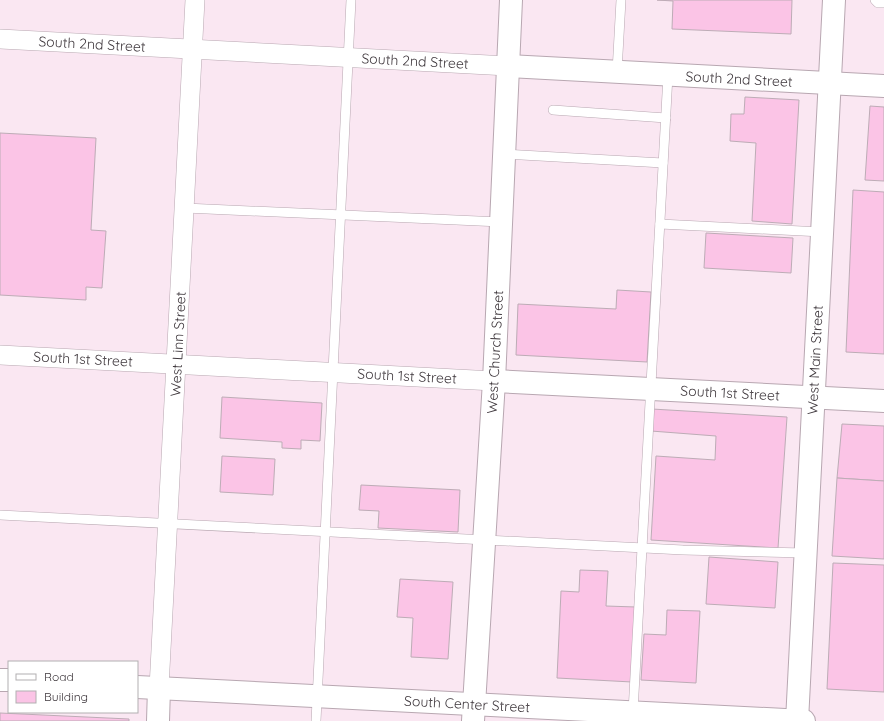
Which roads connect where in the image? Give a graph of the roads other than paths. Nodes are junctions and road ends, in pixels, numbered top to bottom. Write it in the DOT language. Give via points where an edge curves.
graph roads {
  1 [pos="195,0"];
  2 [pos="351,0"];
  3 [pos="511,0"];
  4 [pos="621,0"];
  5 [pos="834,0"];
  6 [pos="875,0"];
  7 [pos="884,3"];
  8 [pos="0,39"];
  9 [pos="193,49"];
  10 [pos="348,57"];
  11 [pos="508,66"];
  12 [pos="617,72"];
  13 [pos="668,74"];
  14 [pos="830,83"];
  15 [pos="884,86"];
  16 [pos="553,110"];
  17 [pos="666,118"];
  18 [pos="504,154"];
  19 [pos="663,163"];
  20 [pos="185,208"];
  21 [pos="341,214"];
  22 [pos="501,222"];
  23 [pos="660,224"];
  24 [pos="822,232"];
  25 [pos="0,355"];
  26 [pos="177,364"];
  27 [pos="334,372"];
  28 [pos="494,381"];
  29 [pos="651,389"];
  30 [pos="813,398"];
  31 [pos="884,401"];
  32 [pos="0,515"];
  33 [pos="168,523"];
  34 [pos="326,532"];
  35 [pos="484,540"];
  36 [pos="642,548"];
  37 [pos="805,553"];
  38 [pos="138,687"];
  39 [pos="159,688"];
  40 [pos="317,696"];
  41 [pos="633,712"];
  42 [pos="473,713"];
  43 [pos="158,721"];
  44 [pos="316,721"];
  45 [pos="797,721"];
  46 [pos="804,721"];
  1 -- 9 [label="street, West Linn Street"];
  2 -- 10 [label="lane"];
  3 -- 11 [label="street, West Church Street"];
  4 -- 12 [label="lane"];
  5 -- 14 [label="street, West Main Street"];
  6 -- 7 [label="lane"];
  8 -- 9 [label="street, South 2nd Street"];
  9 -- 10 [label="street, South 2nd Street"];
  9 -- 20 [label="street, West Linn Street"];
  10 -- 11 [label="street, South 2nd Street"];
  10 -- 21 [label="lane"];
  11 -- 12 [label="street, South 2nd Street"];
  11 -- 18 [label="street, West Church Street"];
  12 -- 13 [label="street, South 2nd Street"];
  13 -- 14 [label="street, South 2nd Street"];
  13 -- 17 [label="lane"];
  14 -- 15 [label="street, South 2nd Street"];
  14 -- 24 [label="street, West Main Street"];
  16 -- 17 [label="lane"];
  17 -- 19 [label="lane"];
  18 -- 19 [label="lane"];
  18 -- 22 [label="street, West Church Street"];
  19 -- 23 [label="lane"];
  20 -- 21 [label="lane"];
  20 -- 26 [label="street, West Linn Street"];
  21 -- 22 [label="lane"];
  21 -- 27 [label="lane"];
  22 -- 28 [label="street, West Church Street"];
  23 -- 24 [label="lane"];
  23 -- 29 [label="lane"];
  24 -- 30 [label="street, West Main Street"];
  25 -- 26 [label="street, South 1st Street"];
  26 -- 27 [label="street, South 1st Street"];
  26 -- 33 [label="street, West Linn Street"];
  27 -- 28 [label="street, South 1st Street"];
  27 -- 34 [label="lane"];
  28 -- 29 [label="street, South 1st Street"];
  28 -- 35 [label="street, West Church Street"];
  29 -- 30 [label="street, South 1st Street"];
  29 -- 36 [label="lane"];
  30 -- 31 [label="street, South 1st Street"];
  30 -- 37 [label="street, West Main Street"];
  32 -- 33 [label="lane"];
  33 -- 34 [label="lane"];
  33 -- 39 [label="street, West Linn Street"];
  34 -- 35 [label="lane"];
  34 -- 40 [label="lane"];
  35 -- 36 [label="lane"];
  35 -- 42 [label="street, West Church Street"];
  36 -- 37 [label="lane"];
  36 -- 41 [label="lane"];
  37 -- 45 [label="street, West Main Street"];
  38 -- 39 [label="street, South Center Street"];
  39 -- 40 [label="street, South Center Street"];
  39 -- 43 [label="street"];
  40 -- 42 [label="street, South Center Street"];
  40 -- 44 [label="lane"];
  41 -- 42 [label="street, South Center Street"];
  41 -- 45 [label="street, South Center Street"];
  45 -- 46 [label="street, South Center Street"];
}
